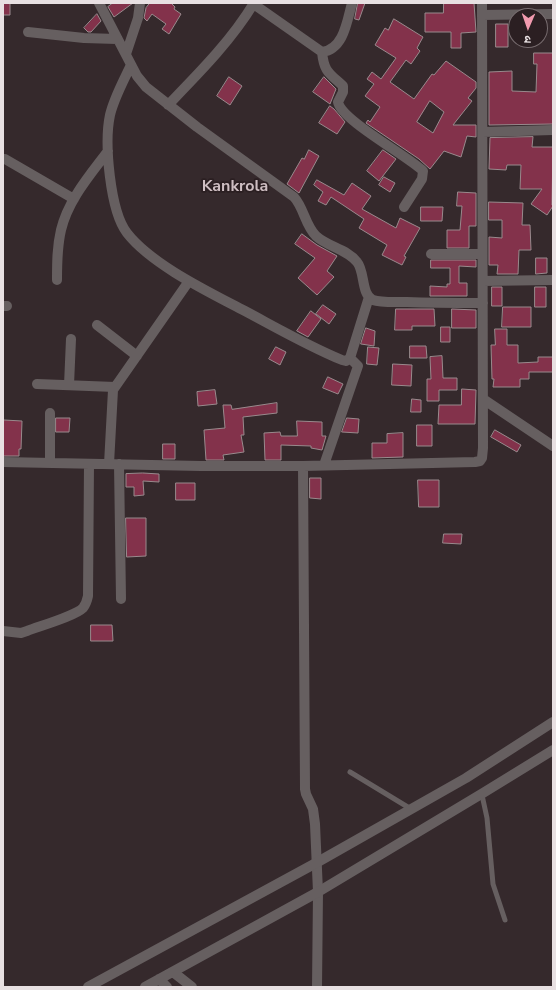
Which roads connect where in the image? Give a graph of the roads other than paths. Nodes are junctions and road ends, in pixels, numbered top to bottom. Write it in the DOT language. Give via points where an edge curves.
graph roads {
  1 [pos="99,3"];
  2 [pos="140,3"];
  3 [pos="253,3"];
  4 [pos="352,3"];
  5 [pos="482,3"];
  6 [pos="553,14"];
  7 [pos="482,15"];
  8 [pos="28,32"];
  9 [pos="117,39"];
  10 [pos="322,52"];
  11 [pos="126,54"];
  12 [pos="131,65"];
  13 [pos="168,106"];
  14 [pos="553,130"];
  15 [pos="482,132"];
  16 [pos="108,151"];
  17 [pos="3,159"];
  18 [pos="74,199"];
  19 [pos="404,207"];
  20 [pos="431,254"];
  21 [pos="482,254"];
  22 [pos="57,280"];
  23 [pos="552,280"];
  24 [pos="190,281"];
  25 [pos="483,281"];
  26 [pos="369,297"];
  27 [pos="483,303"];
  28 [pos="98,325"];
  29 [pos="71,339"];
  30 [pos="137,356"];
  31 [pos="350,358"];
  32 [pos="37,384"];
  33 [pos="69,385"];
  34 [pos="114,387"];
  35 [pos="483,399"];
  36 [pos="50,413"];
  37 [pos="553,446"];
  38 [pos="3,462"];
  39 [pos="50,463"];
  40 [pos="89,464"];
  41 [pos="114,464"];
  42 [pos="324,465"];
  43 [pos="303,466"];
  44 [pos="121,599"];
  45 [pos="3,631"];
  46 [pos="553,722"];
  47 [pos="553,750"];
  48 [pos="350,772"];
  49 [pos="482,794"];
  50 [pos="411,809"];
  51 [pos="316,863"];
  52 [pos="318,892"];
  53 [pos="505,920"];
  54 [pos="173,972"];
  55 [pos="158,980"];
  56 [pos="88,987"];
  57 [pos="145,987"];
  58 [pos="167,987"];
  59 [pos="192,987"];
  60 [pos="317,987"];
  1 -- 9 [label="street"];
  2 -- 11 [label="street" via="138,18"];
  3 -- 10 [label="street"];
  3 -- 13 [label="street" via="239,26"];
  4 -- 10 [label="street" via="337,45 329,51"];
  5 -- 7 [label="street"];
  6 -- 7 [label="street"];
  7 -- 15 [label="street"];
  8 -- 9 [label="street"];
  9 -- 11 [label="street"];
  10 -- 19 [label="street" via="326,69 343,86 338,102 340,108 423,171 422,179"];
  11 -- 12 [label="street"];
  12 -- 13 [label="street" via="146,87"];
  12 -- 16 [label="street" via="113,103"];
  13 -- 26 [label="street" via="294,197 312,231 357,262"];
  14 -- 15 [label="street"];
  15 -- 21 [label="street"];
  16 -- 18 [label="street"];
  16 -- 24 [label="street" via="116,210 126,232 161,263"];
  17 -- 18 [label="street" via="18,165"];
  18 -- 22 [label="street" via="61,230 57,252"];
  20 -- 21 [label="street"];
  21 -- 25 [label="street"];
  23 -- 25 [label="street"];
  24 -- 30 [label="street"];
  24 -- 31 [label="street" via="337,358"];
  25 -- 27 [label="street"];
  26 -- 27 [label="street" via="375,301"];
  26 -- 31 [label="street"];
  27 -- 35 [label="street"];
  28 -- 30 [label="street"];
  29 -- 33 [label="street"];
  30 -- 34 [label="street"];
  31 -- 42 [label="street" via="358,366"];
  32 -- 33 [label="street"];
  33 -- 34 [label="street"];
  34 -- 41 [label="street"];
  35 -- 37 [label="street"];
  35 -- 42 [label="street" via="483,448 482,458 478,462"];
  36 -- 39 [label="street"];
  38 -- 39 [label="street"];
  39 -- 40 [label="street"];
  40 -- 41 [label="street"];
  40 -- 45 [label="street" via="87,603 74,613 21,633"];
  41 -- 43 [label="street"];
  41 -- 44 [label="street"];
  42 -- 43 [label="street"];
  43 -- 51 [label="street" via="305,789 313,809"];
  46 -- 50 [label="street" via="466,778"];
  47 -- 49 [label="street"];
  48 -- 50 [label="lane"];
  49 -- 52 [label="street"];
  49 -- 53 [label="lane" via="487,818 493,884"];
  50 -- 51 [label="street"];
  51 -- 52 [label="street"];
  51 -- 56 [label="street"];
  52 -- 54 [label="street"];
  52 -- 60 [label="street"];
  54 -- 55 [label="street"];
  54 -- 59 [label="street"];
  55 -- 57 [label="street"];
  55 -- 58 [label="street"];
}
